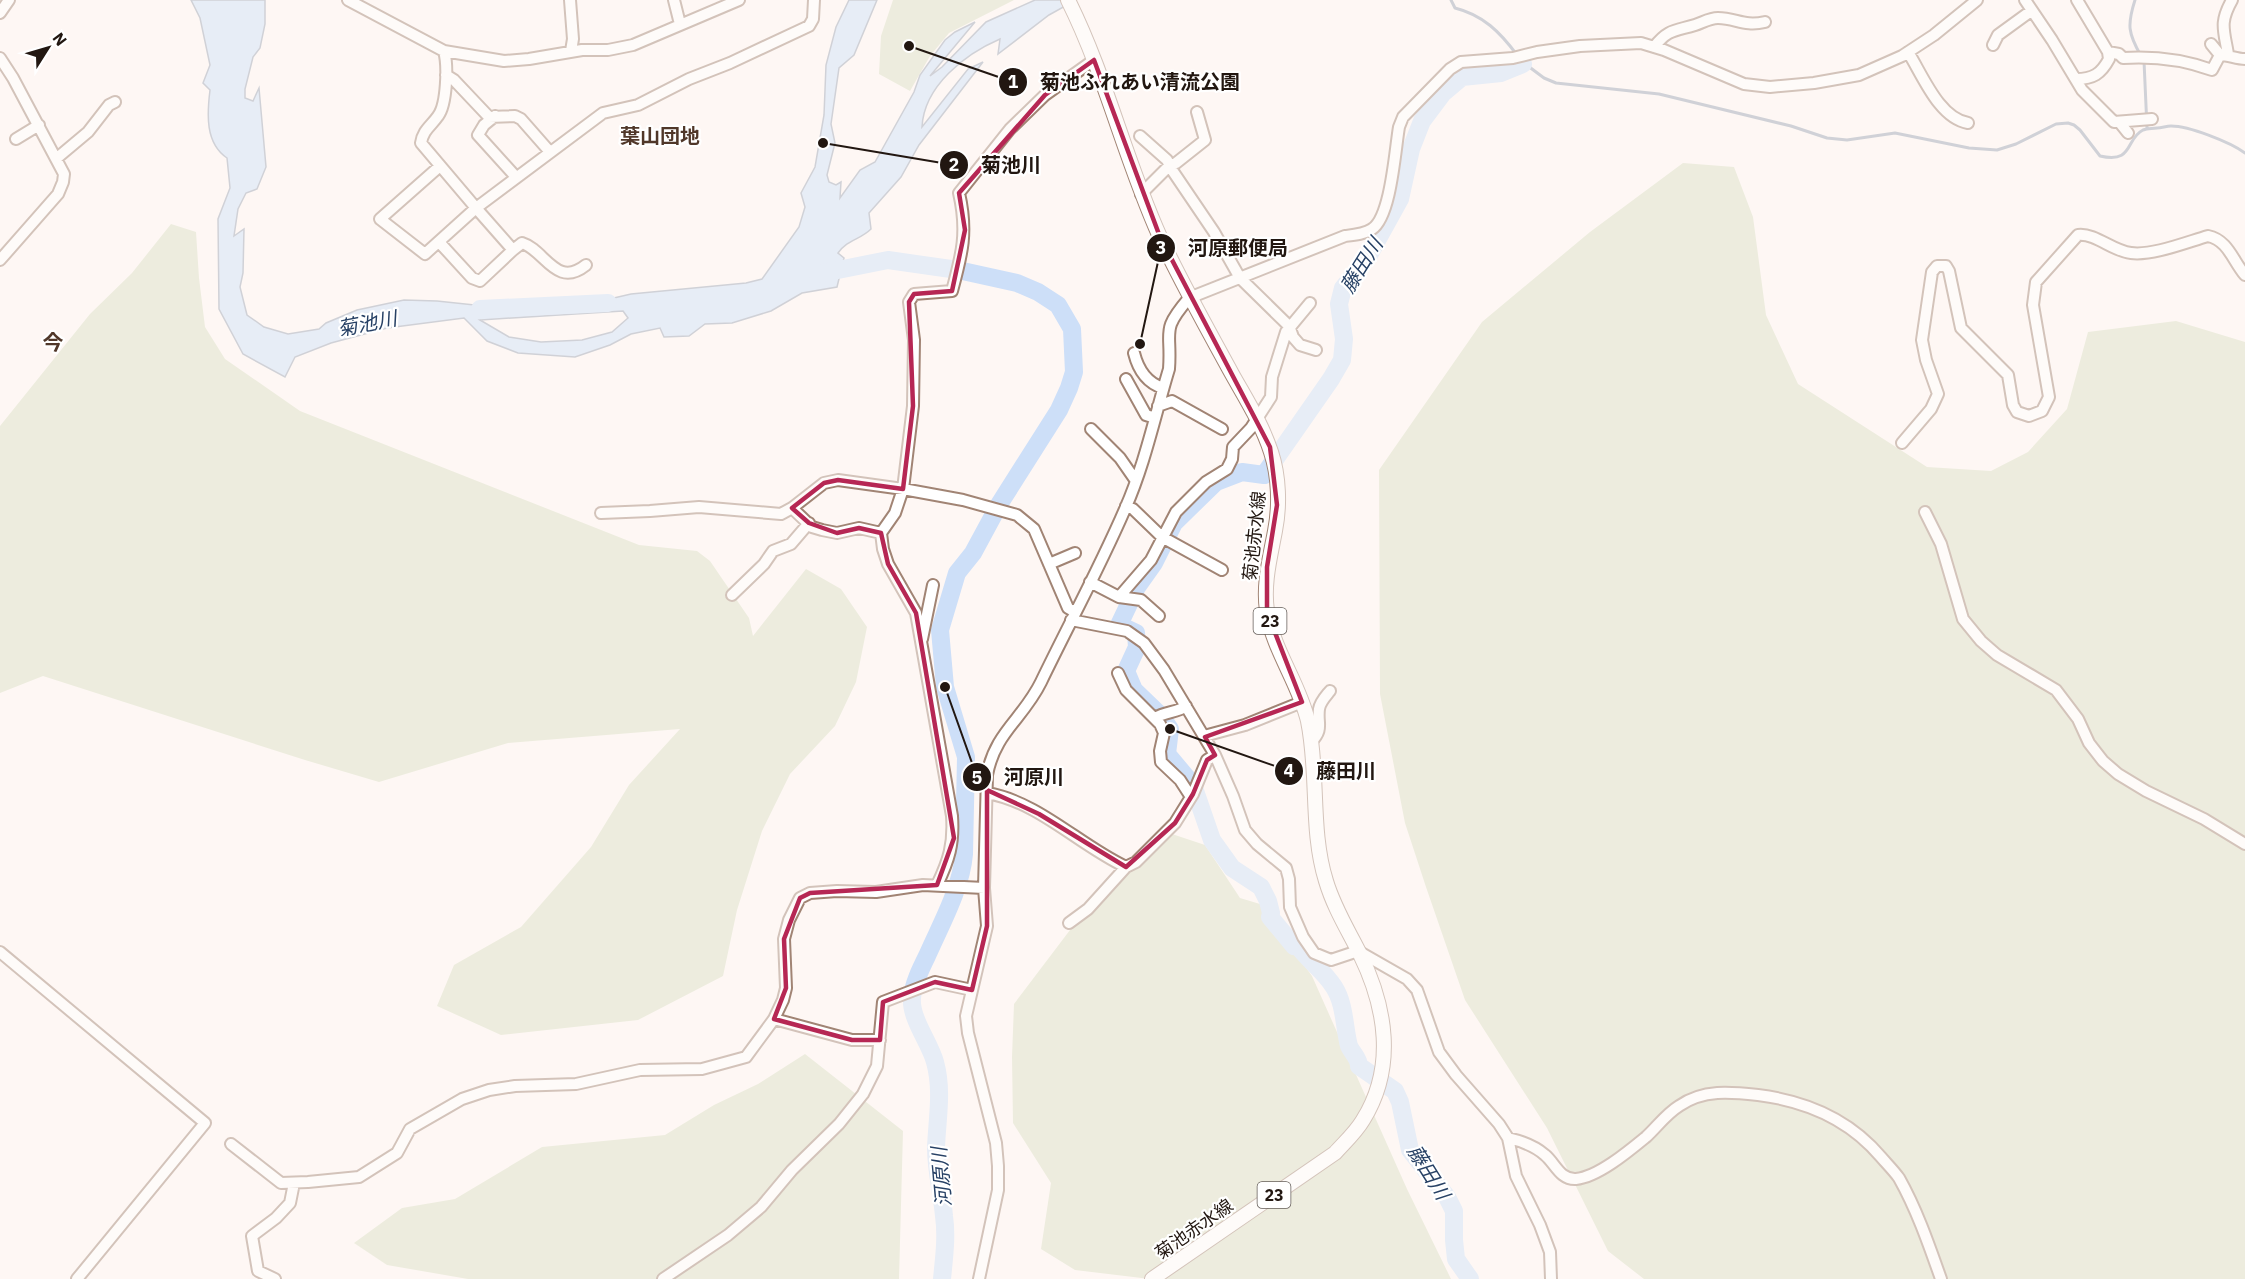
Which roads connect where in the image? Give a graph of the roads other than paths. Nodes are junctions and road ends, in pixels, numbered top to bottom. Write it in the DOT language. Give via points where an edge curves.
graph roads {
  1 [pos="9,0"];
  2 [pos="348,0"];
  3 [pos="570,0"];
  4 [pos="674,0"];
  5 [pos="740,0"];
  6 [pos="814,0"];
  7 [pos="1068,0"];
  8 [pos="1977,0"];
  9 [pos="2025,0"];
  10 [pos="2077,0"];
  11 [pos="2232,0"];
  12 [pos="2031,11"];
  13 [pos="0,13"];
  14 [pos="1765,22"];
  15 [pos="680,24"];
  16 [pos="2211,44"];
  17 [pos="1993,45"];
  18 [pos="1654,47"];
  19 [pos="444,51"];
  20 [pos="571,51"];
  21 [pos="1908,52"];
  22 [pos="2108,52"];
  23 [pos="2224,55"];
  24 [pos="0,58"];
  25 [pos="2245,59"];
  26 [pos="1094,60"];
  27 [pos="446,75"];
  28 [pos="2076,79"];
  29 [pos="115,102"];
  30 [pos="1197,112"];
  31 [pos="495,117"];
  32 [pos="2152,118"];
  33 [pos="1968,123"];
  34 [pos="2120,123"];
  35 [pos="39,125"];
  36 [pos="2128,134"];
  37 [pos="1140,136"];
  38 [pos="16,139"];
  39 [pos="550,152"];
  40 [pos="57,158"];
  41 [pos="1170,165"];
  42 [pos="440,166"];
  43 [pos="516,177"];
  44 [pos="1141,194"];
  45 [pos="476,208"];
  46 [pos="439,242"];
  47 [pos="513,250"];
  48 [pos="0,260"];
  49 [pos="586,265"];
  50 [pos="2245,275"];
  51 [pos="1240,278"];
  52 [pos="1189,298"];
  53 [pos="1310,303"];
  54 [pos="1289,326"];
  55 [pos="1316,350"];
  56 [pos="1134,352"];
  57 [pos="1126,379"];
  58 [pos="1163,388"];
  59 [pos="1158,406"];
  60 [pos="1155,418"];
  61 [pos="1257,420"];
  62 [pos="1091,429"];
  63 [pos="1222,429"];
  64 [pos="1902,443"];
  65 [pos="1136,481"];
  66 [pos="903,489"];
  67 [pos="1126,506"];
  68 [pos="792,508"];
  69 [pos="1925,512"];
  70 [pos="601,513"];
  71 [pos="808,523"];
  72 [pos="881,533"];
  73 [pos="1162,537"];
  74 [pos="1075,553"];
  75 [pos="1049,564"];
  76 [pos="1222,570"];
  77 [pos="1089,582"];
  78 [pos="933,585"];
  79 [pos="732,595"];
  80 [pos="1119,597"];
  81 [pos="1073,616"];
  82 [pos="1159,616"];
  83 [pos="920,642"];
  84 [pos="1118,673"];
  85 [pos="1330,691"];
  86 [pos="1302,702"];
  87 [pos="1186,706"];
  88 [pos="1155,718"];
  89 [pos="1204,736"];
  90 [pos="1311,742"];
  91 [pos="1215,755"];
  92 [pos="987,793"];
  93 [pos="1191,797"];
  94 [pos="2245,844"];
  95 [pos="1126,867"];
  96 [pos="937,885"];
  97 [pos="984,888"];
  98 [pos="1069,923"];
  99 [pos="1358,951"];
  100 [pos="0,952"];
  101 [pos="972,990"];
  102 [pos="774,1019"];
  103 [pos="880,1040"];
  104 [pos="1508,1138"];
  105 [pos="231,1144"];
  106 [pos="294,1183"];
  107 [pos="77,1279"];
  108 [pos="275,1279"];
  109 [pos="663,1279"];
  110 [pos="979,1279"];
  111 [pos="1152,1279"];
  112 [pos="1551,1279"];
  113 [pos="1941,1279"];
  1 -- 13 [label="street"];
  2 -- 19 [label="street"];
  3 -- 20 [label="street"];
  4 -- 15 [label="street"];
  5 -- 15 [label="street"];
  6 -- 39 [label="street" via="809,26 638,105 603,113"];
  7 -- 26 [label="main road, 菊池赤水線 / 23"];
  8 -- 21 [label="street"];
  9 -- 12 [label="street"];
  10 -- 22 [label="street"];
  11 -- 23 [label="street" via="2222,21"];
  12 -- 17 [label="street" via="1998,34"];
  12 -- 28 [label="street"];
  14 -- 18 [label="street" via="1746,24 1712,18 1670,31"];
  15 -- 20 [label="street" via="633,45"];
  16 -- 23 [label="street"];
  18 -- 21 [label="street" via="1744,84 1770,87 1859,75"];
  18 -- 51 [label="street" via="1641,43 1580,46 1461,62 1403,117 1386,206 1372,229"];
  19 -- 20 [label="street" via="504,61"];
  19 -- 27 [label="street"];
  21 -- 33 [label="street" via="1940,107"];
  22 -- 23 [label="street" via="2123,58 2175,59 2212,74"];
  22 -- 28 [label="street" via="2109,59 2098,74"];
  23 -- 25 [label="street"];
  24 -- 35 [label="street"];
  26 -- 44 [label="main road, 菊池赤水線 / 23"];
  26 -- 66 [label="street" via="1045,95 1010,129 959,194 964,214 963,245 952,291 914,294 909,302 914,340 913,406"];
  27 -- 31 [label="street" via="489,117"];
  27 -- 42 [label="street" via="440,113 423,133 421,143"];
  28 -- 34 [label="street" via="2096,106"];
  29 -- 40 [label="street"];
  30 -- 41 [label="street" via="1205,140"];
  31 -- 39 [label="street" via="520,119"];
  31 -- 43 [label="street" via="478,135"];
  32 -- 34 [label="street"];
  34 -- 36 [label="street"];
  35 -- 38 [label="street"];
  35 -- 40 [label="street"];
  37 -- 41 [label="street"];
  39 -- 43 [label="street"];
  40 -- 48 [label="street" via="64,174 58,194"];
  41 -- 44 [label="street"];
  41 -- 51 [label="street"];
  42 -- 45 [label="street"];
  42 -- 46 [label="street" via="380,219 425,254"];
  43 -- 45 [label="street"];
  44 -- 52 [label="main road, 菊池赤水線 / 23"];
  45 -- 46 [label="street"];
  45 -- 47 [label="street"];
  46 -- 47 [label="street" via="472,278 480,281"];
  47 -- 49 [label="street" via="522,243 531,246 552,268 565,272 579,271"];
  50 -- 64 [label="street" via="2227,248 2208,236 2131,253 2078,235 2036,282 2033,305 2049,398 2042,411 2029,416 2017,412 2013,405 2008,375 1961,328 1949,270 1937,266 1932,272 1922,340 1938,394 1931,409"];
  51 -- 52 [label="street"];
  51 -- 54 [label="street"];
  52 -- 58 [label="street" via="1169,325 1169,369"];
  52 -- 61 [label="main road, 菊池赤水線 / 23"];
  53 -- 54 [label="street"];
  54 -- 55 [label="street" via="1300,345"];
  54 -- 61 [label="street" via="1272,377 1271,397"];
  56 -- 58 [label="street" via="1151,385"];
  57 -- 60 [label="street" via="1146,415"];
  58 -- 59 [label="street"];
  59 -- 60 [label="street"];
  59 -- 63 [label="street" via="1172,401"];
  60 -- 65 [label="street"];
  61 -- 73 [label="street" via="1233,447 1227,469 1206,482 1176,512"];
  61 -- 86 [label="main road, 菊池赤水線 / 23" via="1270,447 1277,480 1276,529 1265,590 1267,612"];
  62 -- 65 [label="street"];
  65 -- 67 [label="street"];
  66 -- 68 [label="street" via="838,480 824,483"];
  66 -- 72 [label="street" via="895,513"];
  66 -- 75 [label="street" via="1017,515 1034,529"];
  67 -- 73 [label="street"];
  67 -- 77 [label="street"];
  68 -- 70 [label="street" via="781,514 699,507"];
  68 -- 71 [label="street"];
  69 -- 94 [label="street" via="1941,544 1963,619 1981,641 2056,690 2096,752 2118,774"];
  71 -- 72 [label="street" via="837,533 859,528"];
  71 -- 79 [label="street" via="791,544 773,551"];
  72 -- 83 [label="street" via="888,564 916,613"];
  73 -- 76 [label="street"];
  73 -- 80 [label="street" via="1151,560"];
  74 -- 75 [label="street"];
  75 -- 81 [label="street"];
  77 -- 80 [label="street"];
  77 -- 81 [label="street"];
  78 -- 83 [label="street"];
  80 -- 82 [label="street" via="1141,600"];
  81 -- 87 [label="street" via="1127,631 1144,643"];
  81 -- 92 [label="street" via="1033,700 995,746 987,775"];
  83 -- 96 [label="street" via="954,838"];
  84 -- 88 [label="street" via="1126,690"];
  85 -- 90 [label="street" via="1319,708 1320,724"];
  86 -- 89 [label="street" via="1245,725"];
  86 -- 90 [label="main road, 菊池赤水線 / 23"];
  87 -- 88 [label="street"];
  87 -- 89 [label="street"];
  88 -- 93 [label="street" via="1164,733 1161,762"];
  89 -- 91 [label="street"];
  90 -- 99 [label="main road, 菊池赤水線 / 23" via="1325,880"];
  91 -- 93 [label="street" via="1207,760"];
  91 -- 99 [label="street" via="1245,830 1286,868 1290,907 1314,953 1331,960"];
  92 -- 95 [label="street" via="1039,814"];
  92 -- 97 [label="street"];
  93 -- 95 [label="street" via="1175,823"];
  95 -- 98 [label="street" via="1088,909"];
  96 -- 97 [label="street"];
  96 -- 102 [label="street" via="876,892 810,893 800,898 784,939 786,988"];
  97 -- 101 [label="street" via="987,926"];
  99 -- 104 [label="street" via="1407,979 1417,990 1439,1052"];
  99 -- 111 [label="main road, 菊池赤水線 / 23" via="1382,1011 1384,1036 1384,1065 1364,1119 1335,1153"];
  100 -- 107 [label="street" via="205,1123"];
  101 -- 103 [label="street" via="935,982 883,1002"];
  101 -- 110 [label="street" via="966,1016 968,1033 998,1166 998,1190"];
  102 -- 103 [label="street" via="852,1040"];
  102 -- 106 [label="street" via="746,1057 702,1069 640,1070 576,1084 489,1090 462,1099 410,1129 397,1153 359,1177"];
  103 -- 109 [label="street" via="878,1066 839,1124 761,1207 728,1235"];
  104 -- 112 [label="street" via="1516,1176 1550,1252"];
  104 -- 113 [label="street" via="1545,1154 1564,1176 1574,1179 1611,1163 1679,1105 1699,1096 1729,1092 1794,1102 1851,1128 1867,1140 1898,1177"];
  105 -- 106 [label="street" via="281,1183"];
  106 -- 108 [label="street" via="290,1203 252,1236 258,1271"];
}
